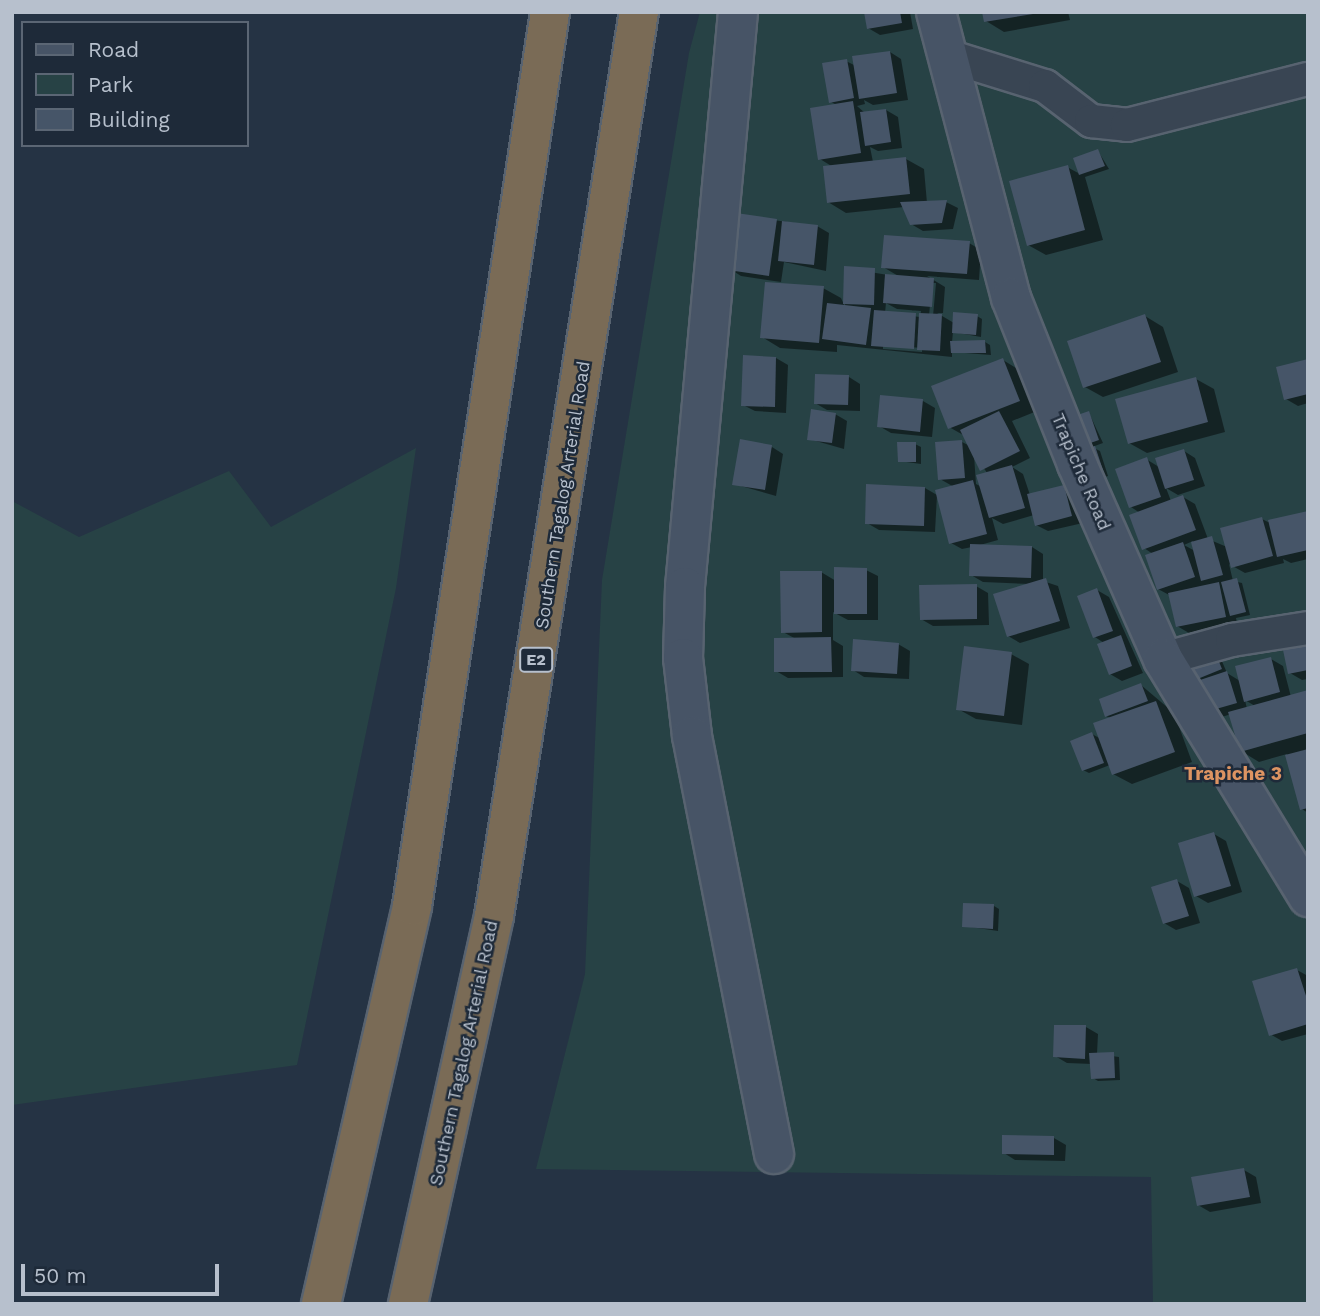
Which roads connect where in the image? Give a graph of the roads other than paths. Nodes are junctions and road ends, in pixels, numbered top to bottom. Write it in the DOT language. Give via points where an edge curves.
graph roads {
  1 [pos="550,12"];
  2 [pos="639,12"];
  3 [pos="738,12"];
  4 [pos="936,12"];
  5 [pos="948,56"];
  6 [pos="1308,79"];
  7 [pos="1308,628"];
  8 [pos="1163,659"];
  9 [pos="1308,897"];
  10 [pos="774,1154"];
  11 [pos="321,1304"];
  12 [pos="408,1304"];
  1 -- 11 [label="highway" via="412,906"];
  2 -- 12 [label="highway, Southern Tagalog Arterial Road / E2" via="494,916"];
  3 -- 10 [label="street" via="683,658 692,737"];
  4 -- 5 [label="street, Trapiche Road"];
  5 -- 6 [label="street" via="1045,86 1091,121 1127,125"];
  5 -- 8 [label="street, Trapiche Road" via="1010,298"];
  7 -- 8 [label="street" via="1232,640"];
  8 -- 9 [label="street, Trapiche Road"];
}
